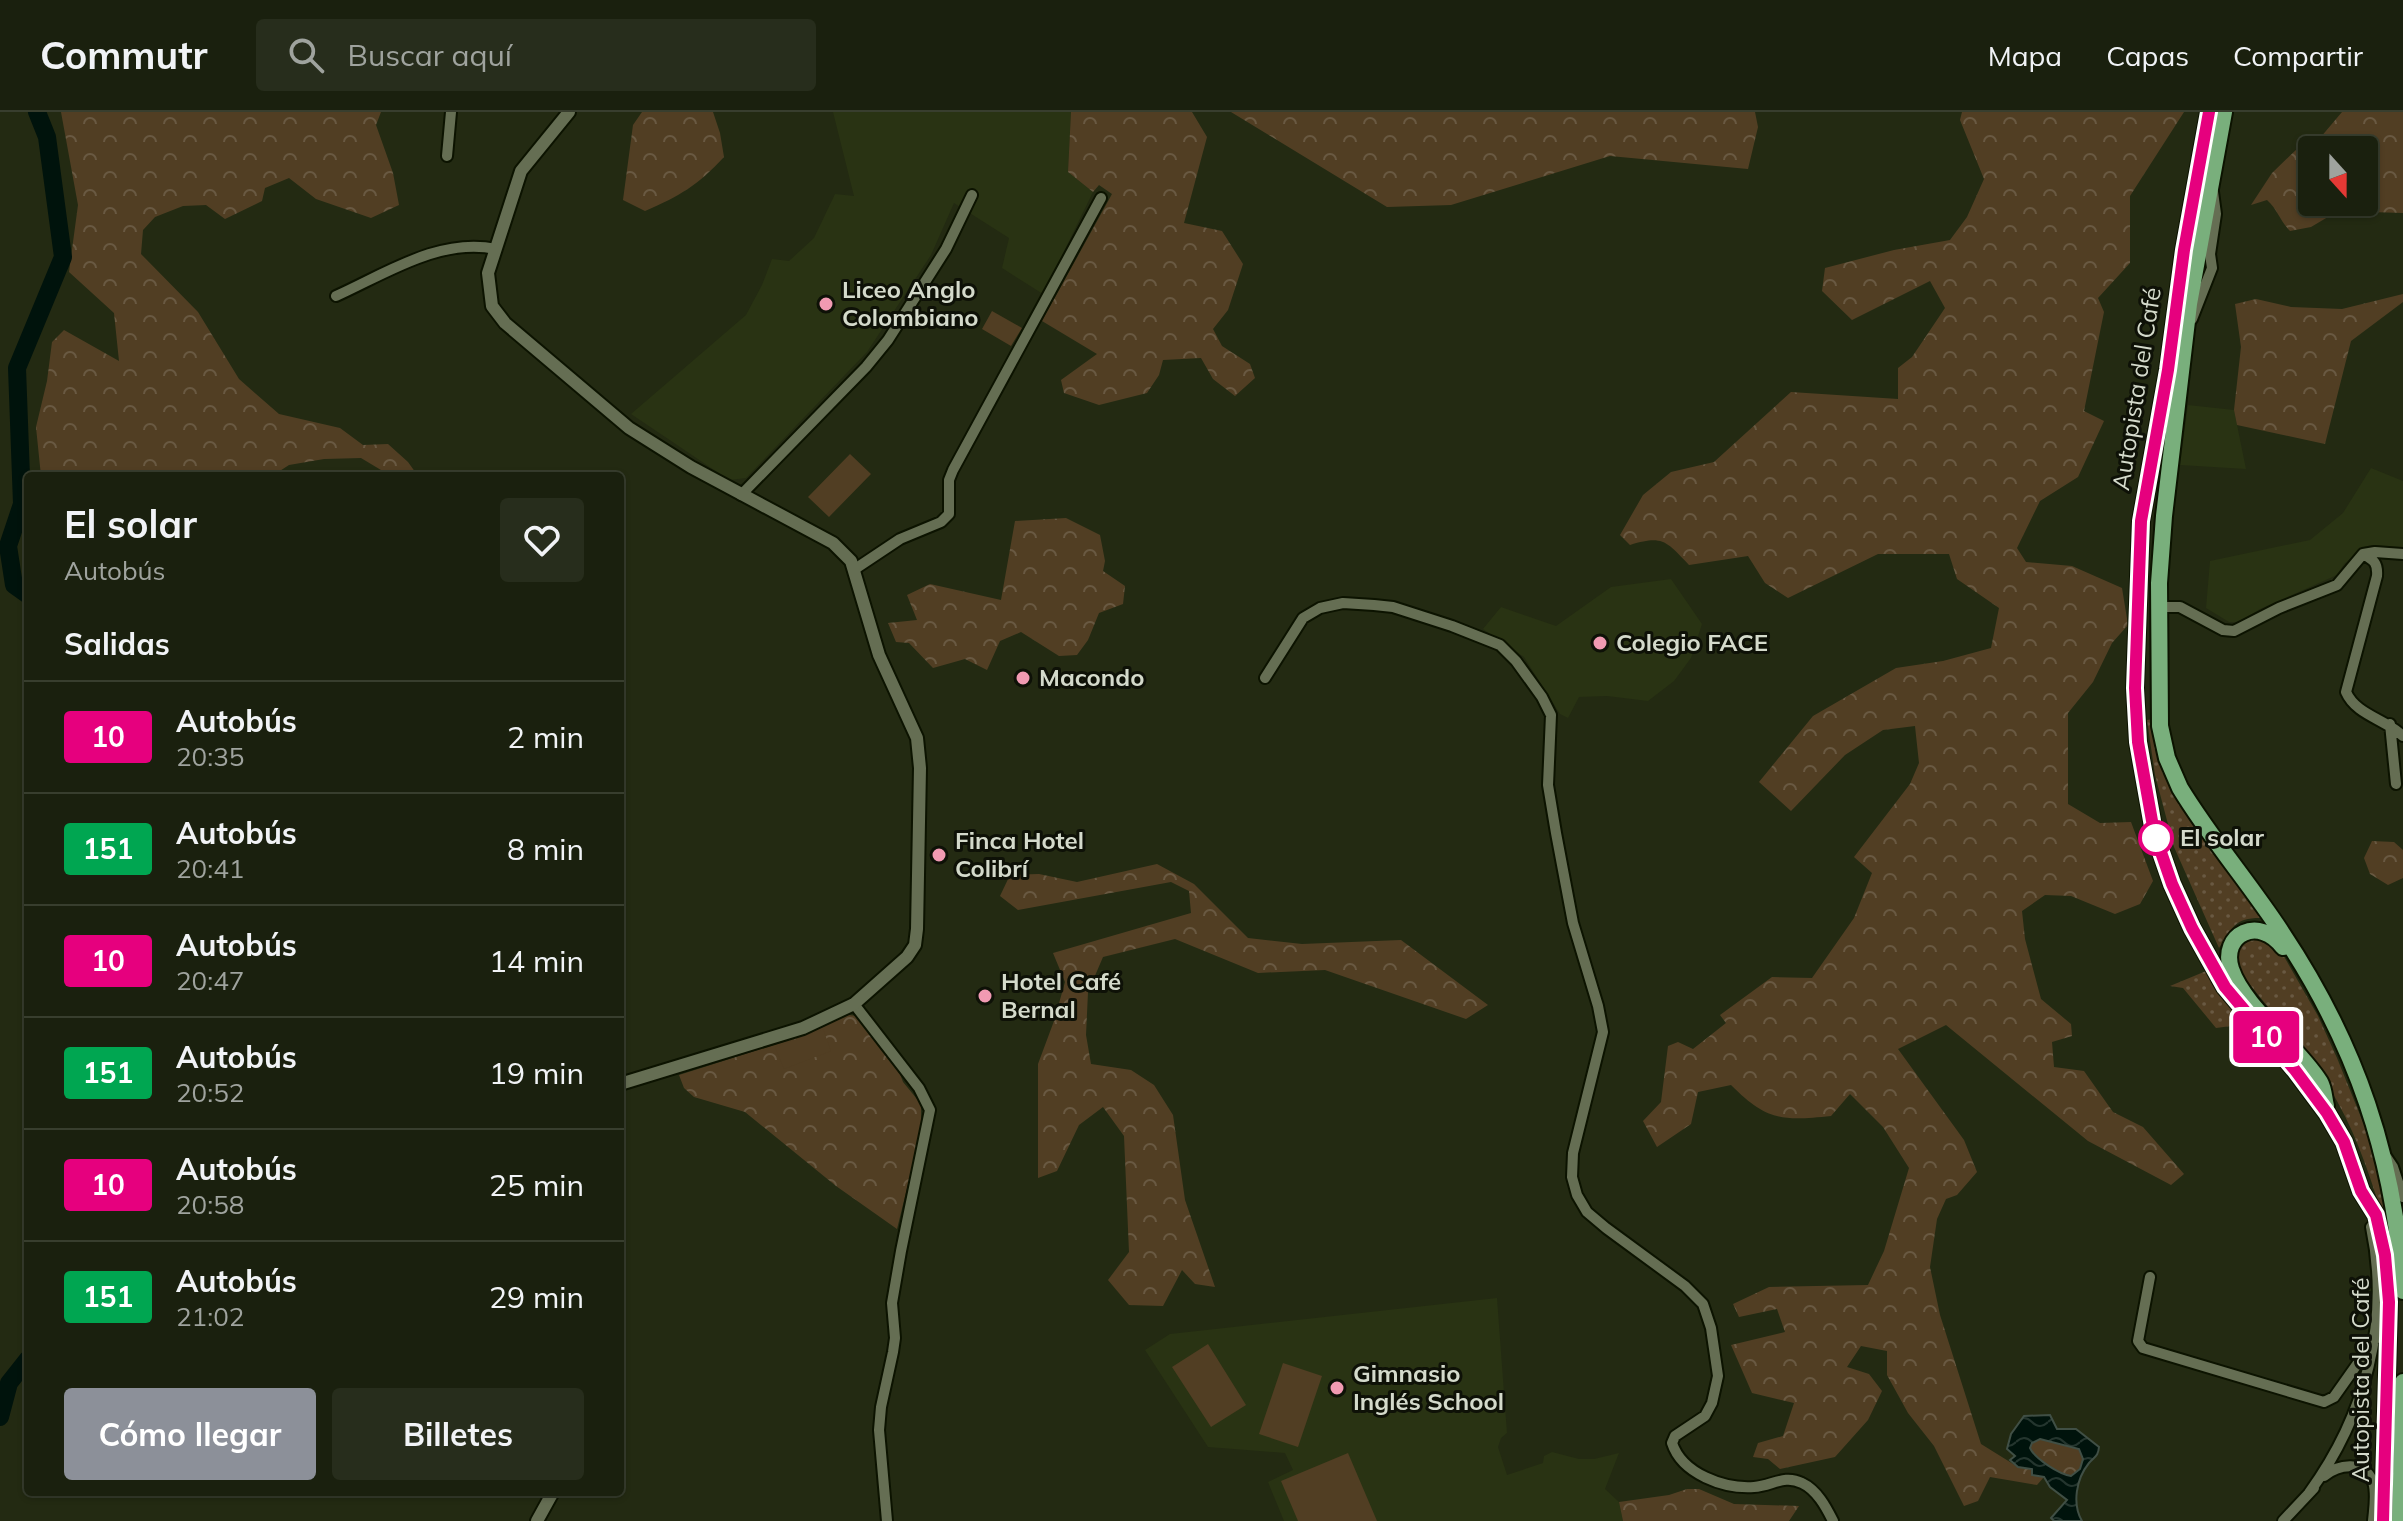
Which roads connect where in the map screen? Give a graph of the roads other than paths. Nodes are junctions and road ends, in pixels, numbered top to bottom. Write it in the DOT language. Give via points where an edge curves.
graph roads {
  1 [pos="451,112"];
  2 [pos="569,112"];
  3 [pos="2209,112"];
  4 [pos="2224,112"];
  5 [pos="447,156"];
  6 [pos="972,195"];
  7 [pos="1101,198"];
  8 [pos="496,249"];
  9 [pos="336,296"];
  10 [pos="741,495"];
  11 [pos="2363,554"];
  12 [pos="2403,554"];
  13 [pos="855,569"];
  14 [pos="2159,607"];
  15 [pos="1265,678"];
  16 [pos="2390,724"];
  17 [pos="2403,736"];
  18 [pos="2396,784"];
  19 [pos="854,1004"];
  20 [pos="2356,1068"];
  21 [pos="624,1083"];
  22 [pos="2327,1113"];
  23 [pos="2383,1153"];
  24 [pos="2361,1191"];
  25 [pos="2403,1197"];
  26 [pos="2150,1277"];
  27 [pos="2403,1291"];
  28 [pos="2375,1339"];
  29 [pos="2403,1382"];
  30 [pos="2309,1493"];
  31 [pos="551,1496"];
  32 [pos="537,1521"];
  33 [pos="887,1521"];
  34 [pos="1833,1521"];
  35 [pos="2283,1521"];
  36 [pos="2373,1521"];
  37 [pos="2383,1521"];
  38 [pos="2400,1521"];
  1 -- 5 [label="street"];
  2 -- 8 [label="street" via="521,171"];
  3 -- 22 [label="highway, Autopista del Café" via="2141,521 2138,742 2163,859 2204,953"];
  4 -- 14 [label="highway, Autopista del Café" via="2186,332"];
  6 -- 10 [label="street" via="946,249 888,340"];
  7 -- 13 [label="street" via="953,470 949,514"];
  8 -- 9 [label="street" via="466,245 420,257"];
  8 -- 10 [label="street" via="488,289 492,306 505,323 629,428"];
  10 -- 13 [label="street" via="833,543"];
  11 -- 12 [label="street"];
  11 -- 14 [label="street" via="2337,585 2234,631 2180,607"];
  11 -- 16 [label="street" via="2374,560 2377,576 2346,692 2352,704"];
  13 -- 19 [label="street" via="879,655 914,726 920,768 915,945"];
  14 -- 20 [label="highway, Autopista del Café" via="2160,726 2173,774 2312,979"];
  15 -- 34 [label="street" via="1303,618 1343,603 1374,605 1500,645 1542,697 1551,715 1548,785 1556,833 1573,923 1603,1032 1573,1153 1577,1195 1587,1212 1703,1304 1718,1376 1705,1416 1675,1436 1672,1443 1678,1456 1716,1482 1738,1487 1784,1479 1802,1483 1815,1492"];
  16 -- 17 [label="street"];
  16 -- 18 [label="street"];
  19 -- 21 [label="street" via="803,1028"];
  19 -- 33 [label="street" via="930,1110 892,1303 893,1352 881,1407"];
  20 -- 22 [label="highway" via="2277,939 2258,929 2238,937 2229,960 2237,981 2321,1084"];
  20 -- 23 [label="highway, Autopista del Café"];
  22 -- 24 [label="highway, Autopista del Café"];
  23 -- 25 [label="street"];
  23 -- 27 [label="highway, Autopista del Café"];
  24 -- 28 [label="street" via="2377,1264"];
  24 -- 37 [label="highway, Autopista del Café" via="2376,1215 2388,1279"];
  26 -- 28 [label="street" via="2138,1341 2143,1348 2324,1402 2334,1397"];
  28 -- 30 [label="street" via="2357,1409"];
  29 -- 38 [label="highway, Autopista del Café"];
  30 -- 35 [label="street"];
  30 -- 36 [label="street" via="2334,1469 2357,1467 2373,1483"];
  31 -- 32 [label="street"];
}
